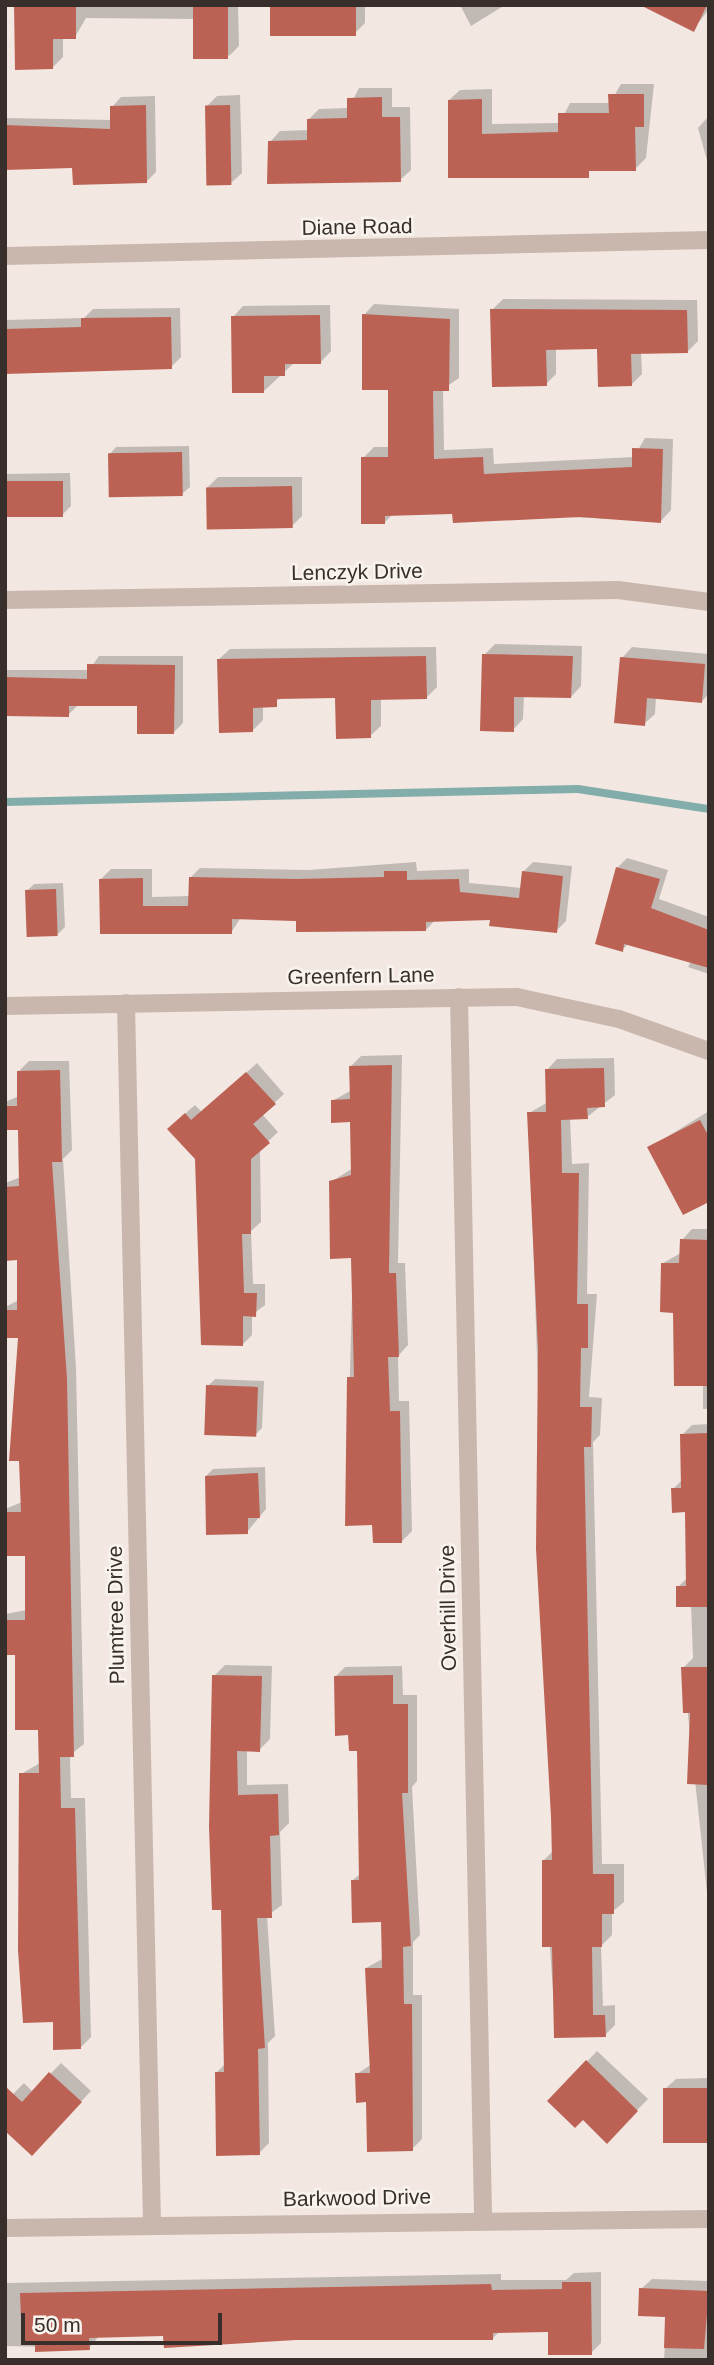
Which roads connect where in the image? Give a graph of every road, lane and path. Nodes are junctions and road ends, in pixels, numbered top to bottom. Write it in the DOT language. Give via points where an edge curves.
graph roads {
  1 [pos="709,240"];
  2 [pos="5,256"];
  3 [pos="5,600"];
  4 [pos="709,602"];
  5 [pos="458,997"];
  6 [pos="126,1003"];
  7 [pos="5,1006"];
  8 [pos="709,1051"];
  9 [pos="483,2218"];
  10 [pos="709,2219"];
  11 [pos="152,2225"];
  12 [pos="5,2228"];
  1 -- 2 [label="street, Diane Road"];
  3 -- 4 [label="street, Lenczyk Drive" via="618,590"];
  5 -- 6 [label="street, Greenfern Lane"];
  5 -- 8 [label="street, Greenfern Lane" via="568,1004"];
  5 -- 9 [label="street, Overhill Drive"];
  6 -- 7 [label="street, Greenfern Lane"];
  6 -- 11 [label="street, Plumtree Drive"];
  9 -- 10 [label="street, Barkwood Drive"];
  9 -- 11 [label="street, Barkwood Drive"];
  11 -- 12 [label="street, Barkwood Drive"];
}
